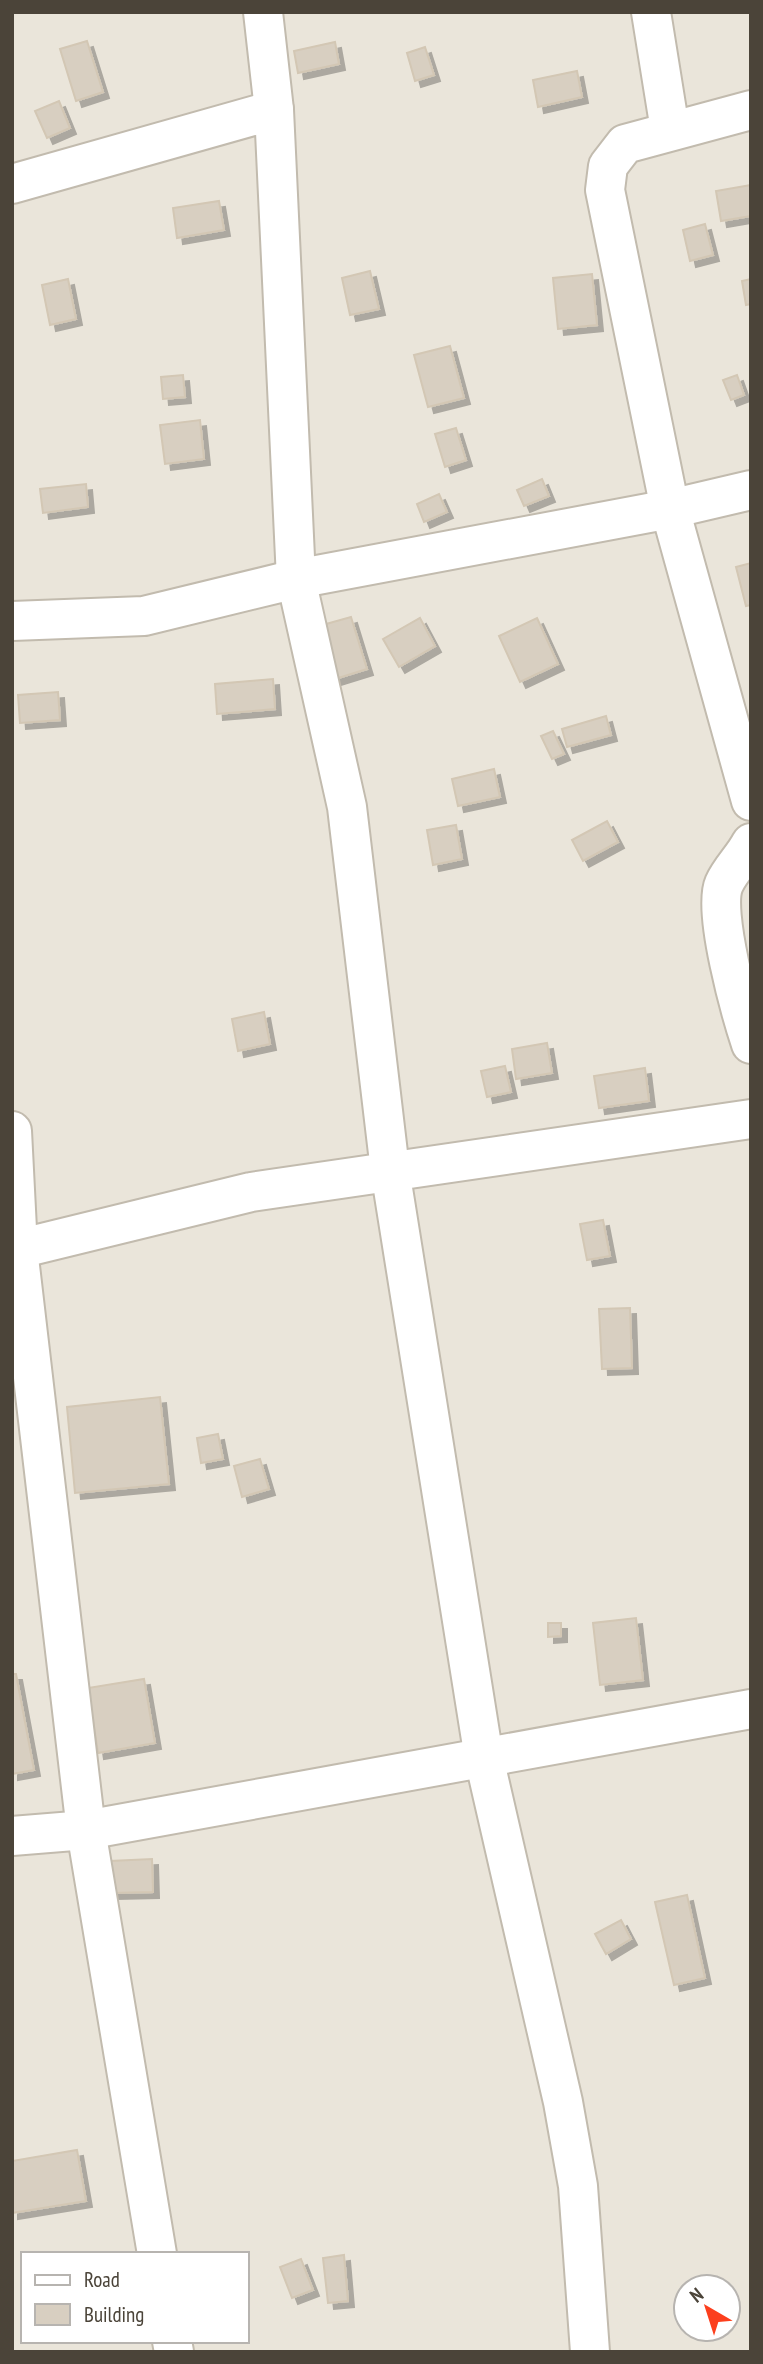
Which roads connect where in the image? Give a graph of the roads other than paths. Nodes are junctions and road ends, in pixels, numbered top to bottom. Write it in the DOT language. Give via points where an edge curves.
graph roads {
  1 [pos="263,12"];
  2 [pos="651,12"];
  3 [pos="274,110"];
  4 [pos="751,110"];
  5 [pos="670,130"];
  6 [pos="12,184"];
  7 [pos="751,490"];
  8 [pos="670,509"];
  9 [pos="296,579"];
  10 [pos="12,621"];
  11 [pos="751,801"];
  12 [pos="751,843"];
  13 [pos="751,1044"];
  14 [pos="751,1119"];
  15 [pos="12,1131"];
  16 [pos="390,1170"];
  17 [pos="18,1249"];
  18 [pos="751,1709"];
  19 [pos="484,1758"];
  20 [pos="86,1830"];
  21 [pos="12,1836"];
  22 [pos="157,2252"];
  23 [pos="590,2352"];
  1 -- 3 [label="street"];
  2 -- 5 [label="street"];
  3 -- 6 [label="street"];
  3 -- 9 [label="street"];
  4 -- 5 [label="street"];
  5 -- 8 [label="street" via="625,144 608,166 605,190"];
  7 -- 8 [label="street"];
  8 -- 9 [label="street"];
  8 -- 11 [label="street"];
  9 -- 10 [label="street" via="144,615"];
  9 -- 16 [label="street" via="347,807"];
  12 -- 13 [label="street" via="723,884 720,909 737,1003"];
  14 -- 16 [label="street"];
  15 -- 17 [label="street"];
  16 -- 17 [label="street" via="251,1192"];
  16 -- 19 [label="street"];
  17 -- 20 [label="street"];
  18 -- 19 [label="street"];
  19 -- 20 [label="street"];
  19 -- 23 [label="street" via="578,2186"];
  20 -- 21 [label="street"];
  20 -- 22 [label="street"];
}
